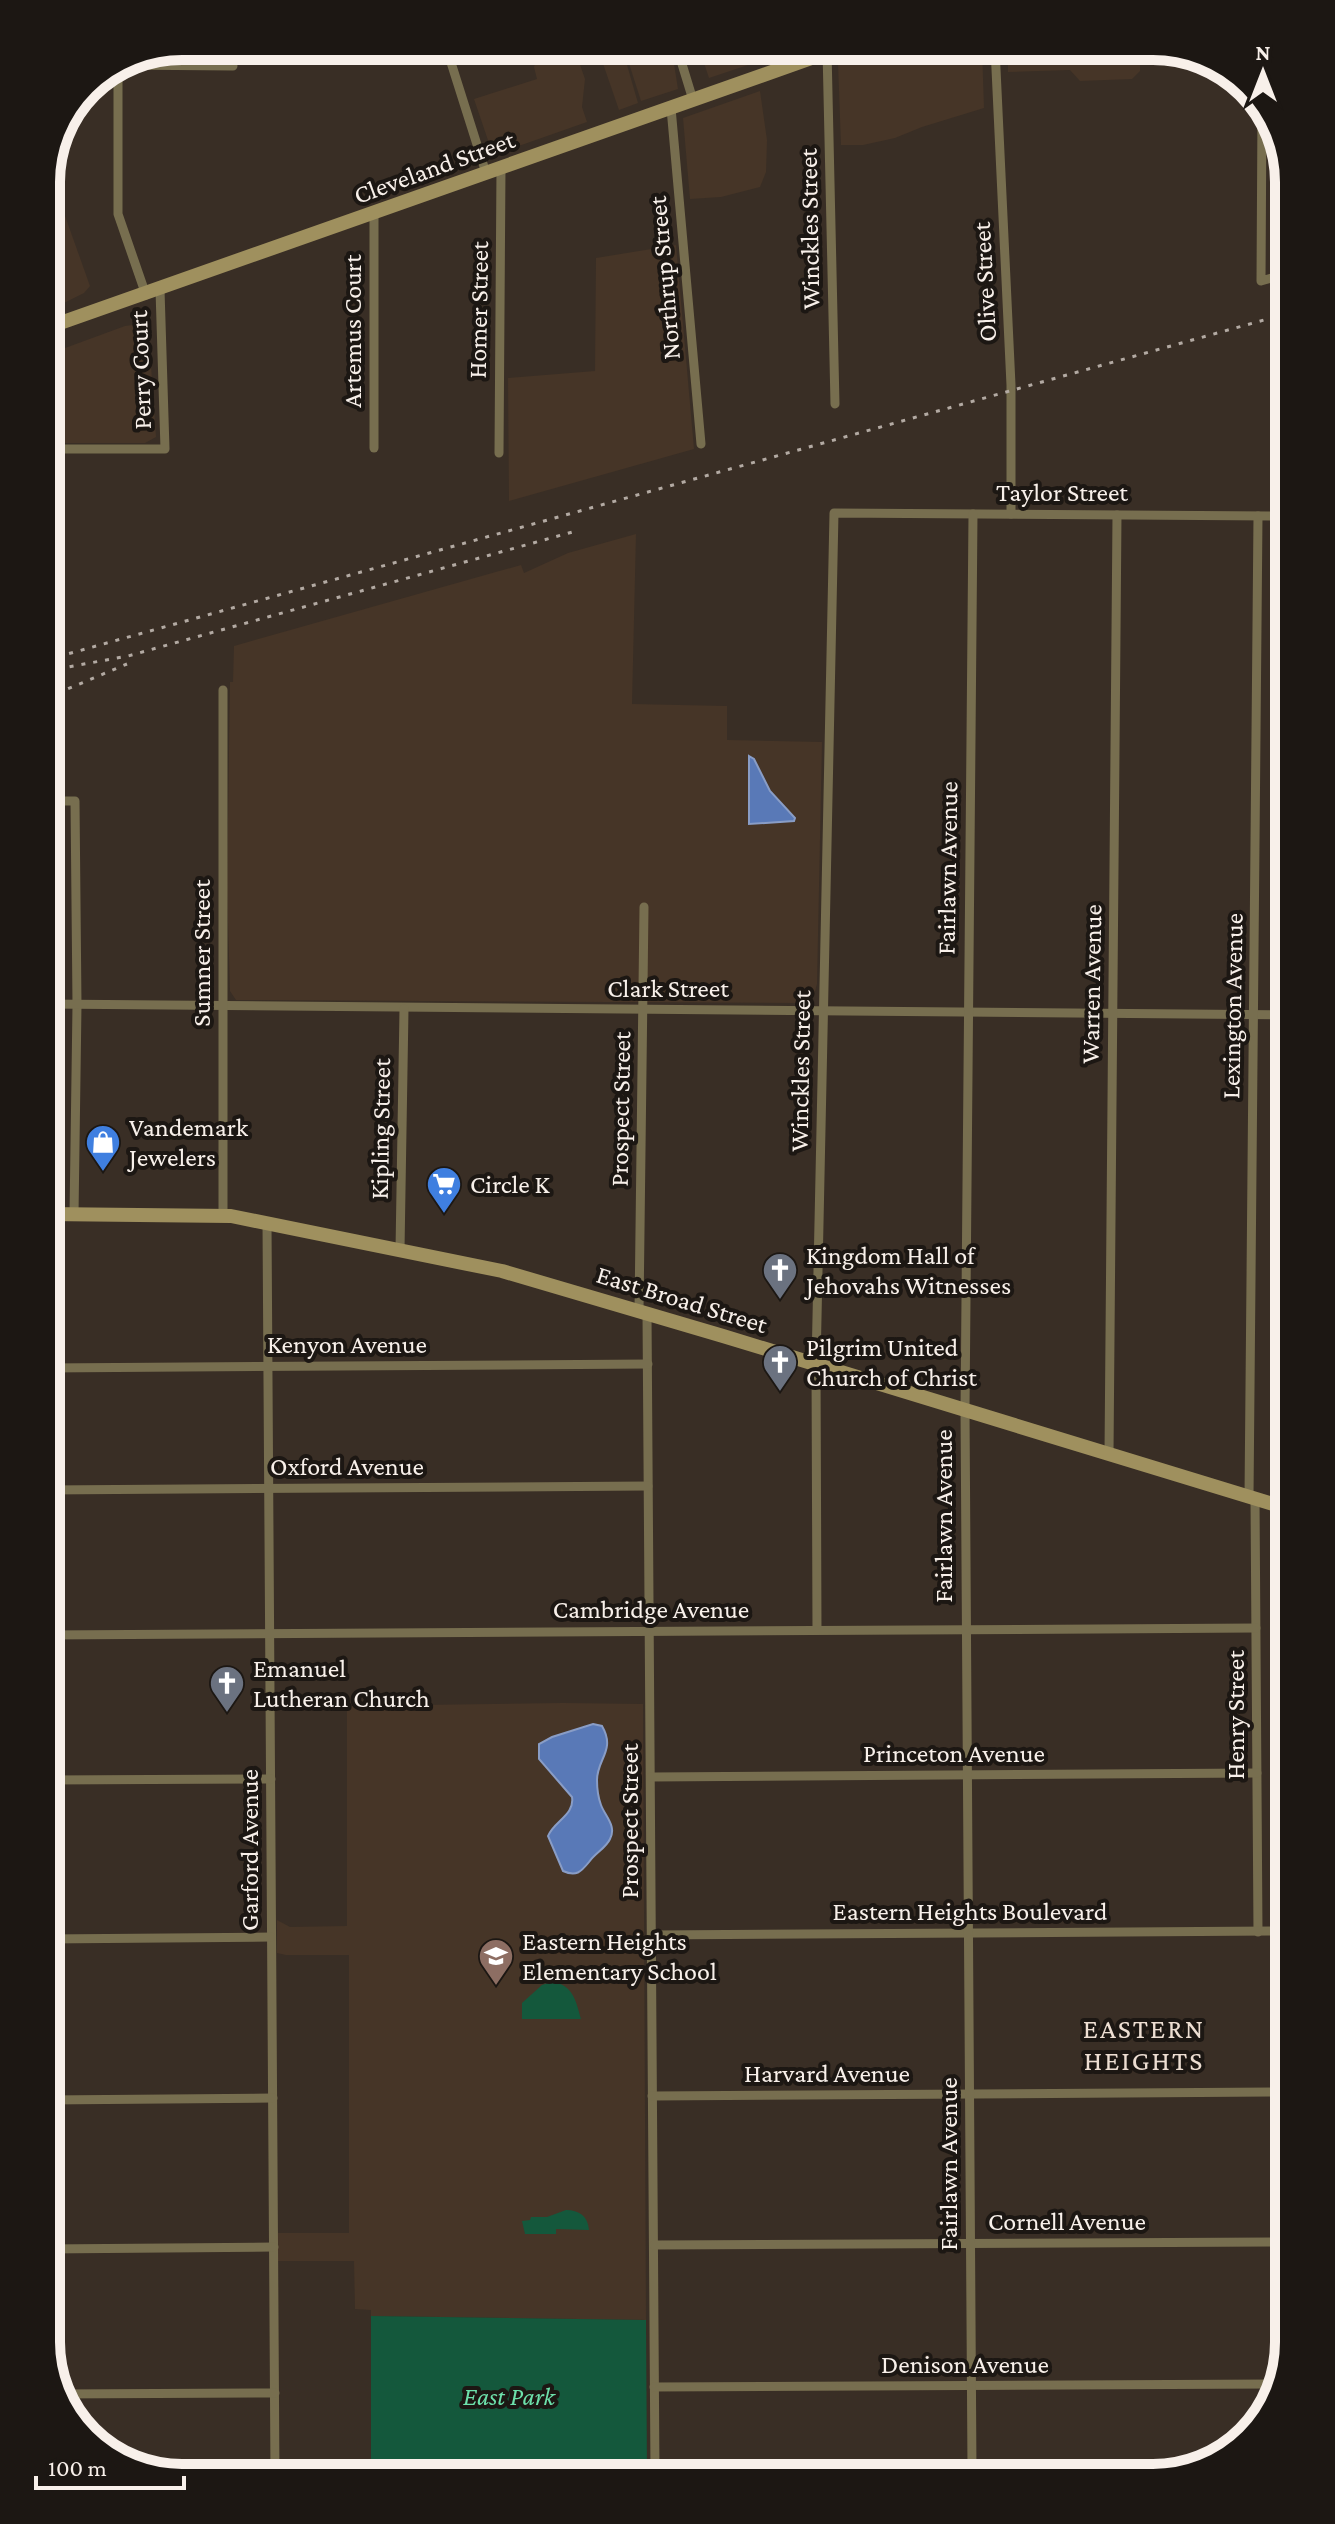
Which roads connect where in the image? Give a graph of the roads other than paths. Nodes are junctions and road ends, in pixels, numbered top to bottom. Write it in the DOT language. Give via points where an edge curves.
graph roads {
  1 [pos="450,60"];
  2 [pos="681,60"];
  3 [pos="805,60"];
  4 [pos="830,60"];
  5 [pos="996,60"];
  6 [pos="150,65"];
  7 [pos="233,66"];
  8 [pos="118,78"];
  9 [pos="693,100"];
  10 [pos="671,108"];
  11 [pos="1262,127"];
  12 [pos="501,168"];
  13 [pos="486,173"];
  14 [pos="374,213"];
  15 [pos="1275,277"];
  16 [pos="153,292"];
  17 [pos="60,323"];
  18 [pos="835,404"];
  19 [pos="701,444"];
  20 [pos="374,448"];
  21 [pos="60,449"];
  22 [pos="499,453"];
  23 [pos="834,513"];
  24 [pos="973,514"];
  25 [pos="1011,514"];
  26 [pos="1117,515"];
  27 [pos="1258,516"];
  28 [pos="1275,516"];
  29 [pos="223,690"];
  30 [pos="60,801"];
  31 [pos="644,907"];
  32 [pos="60,1004"];
  33 [pos="77,1005"];
  34 [pos="223,1007"];
  35 [pos="404,1009"];
  36 [pos="643,1010"];
  37 [pos="823,1011"];
  38 [pos="968,1012"];
  39 [pos="1113,1013"];
  40 [pos="1253,1014"];
  41 [pos="1275,1015"];
  42 [pos="60,1214"];
  43 [pos="74,1215"];
  44 [pos="223,1215"];
  45 [pos="267,1223"];
  46 [pos="400,1250"];
  47 [pos="643,1312"];
  48 [pos="648,1364"];
  49 [pos="816,1365"];
  50 [pos="268,1366"];
  51 [pos="60,1368"];
  52 [pos="965,1410"];
  53 [pos="1109,1454"];
  54 [pos="648,1486"];
  55 [pos="269,1489"];
  56 [pos="60,1490"];
  57 [pos="1252,1498"];
  58 [pos="1275,1505"];
  59 [pos="1256,1628"];
  60 [pos="966,1629"];
  61 [pos="817,1630"];
  62 [pos="649,1631"];
  63 [pos="270,1633"];
  64 [pos="60,1635"];
  65 [pos="1257,1773"];
  66 [pos="967,1774"];
  67 [pos="651,1777"];
  68 [pos="271,1779"];
  69 [pos="60,1780"];
  70 [pos="1275,1931"];
  71 [pos="1258,1932"];
  72 [pos="968,1933"];
  73 [pos="652,1935"];
  74 [pos="271,1937"];
  75 [pos="60,1939"];
  76 [pos="1275,2092"];
  77 [pos="969,2094"];
  78 [pos="652,2096"];
  79 [pos="273,2098"];
  80 [pos="60,2100"];
  81 [pos="1275,2242"];
  82 [pos="970,2243"];
  83 [pos="654,2245"];
  84 [pos="274,2247"];
  85 [pos="60,2249"];
  86 [pos="1268,2384"];
  87 [pos="971,2386"];
  88 [pos="654,2387"];
  89 [pos="275,2393"];
  90 [pos="71,2394"];
  91 [pos="275,2464"];
  92 [pos="655,2464"];
  93 [pos="972,2464"];
  1 -- 13 [label="street"];
  2 -- 9 [label="street"];
  3 -- 9 [label="street, Cleveland Street"];
  4 -- 18 [label="street, Winckles Street"];
  5 -- 25 [label="street, Olive Street" via="1011,385"];
  6 -- 7 [label="street"];
  8 -- 16 [label="street, Perry Court" via="118,214"];
  9 -- 10 [label="street, Cleveland Street"];
  10 -- 12 [label="street, Cleveland Street"];
  10 -- 19 [label="street, Northrup Street"];
  11 -- 15 [label="street" via="1261,281"];
  12 -- 13 [label="street, Cleveland Street"];
  12 -- 22 [label="street, Homer Street"];
  13 -- 14 [label="street, Cleveland Street"];
  14 -- 16 [label="street, Cleveland Street"];
  14 -- 20 [label="street, Artemus Court"];
  16 -- 17 [label="street, Cleveland Street"];
  16 -- 21 [label="street, Perry Court" via="165,449"];
  23 -- 24 [label="street, Taylor Street"];
  23 -- 37 [label="street, Winckles Street"];
  24 -- 25 [label="street, Taylor Street"];
  24 -- 38 [label="street, Fairlawn Avenue"];
  25 -- 26 [label="street, Taylor Street"];
  26 -- 27 [label="street, Taylor Street"];
  26 -- 39 [label="street, Warren Avenue"];
  27 -- 28 [label="street, Taylor Street"];
  27 -- 40 [label="street, Lexington Avenue"];
  29 -- 34 [label="street, Sumner Street"];
  30 -- 33 [label="street" via="75,801"];
  31 -- 36 [label="street, Prospect Street"];
  32 -- 33 [label="street, Clark Street"];
  33 -- 34 [label="street, Clark Street"];
  33 -- 43 [label="street"];
  34 -- 35 [label="street, Clark Street"];
  34 -- 44 [label="street, Sumner Street"];
  35 -- 36 [label="street, Clark Street"];
  35 -- 46 [label="street, Kipling Street"];
  36 -- 37 [label="street, Clark Street"];
  36 -- 47 [label="street, Prospect Street"];
  37 -- 38 [label="street, Clark Street"];
  37 -- 49 [label="street, Winckles Street"];
  38 -- 39 [label="street, Clark Street"];
  38 -- 52 [label="street, Fairlawn Avenue"];
  39 -- 40 [label="street, Clark Street"];
  39 -- 53 [label="street, Warren Avenue"];
  40 -- 41 [label="street, Clark Street"];
  40 -- 57 [label="street, Lexington Avenue"];
  42 -- 43 [label="street, East Broad Street"];
  43 -- 44 [label="street, East Broad Street"];
  44 -- 45 [label="street, East Broad Street"];
  45 -- 46 [label="street, East Broad Street"];
  45 -- 50 [label="street, Garford Avenue"];
  46 -- 47 [label="street, East Broad Street" via="502,1271"];
  47 -- 48 [label="street, Prospect Street"];
  47 -- 49 [label="street, East Broad Street"];
  48 -- 50 [label="street, Kenyon Avenue"];
  48 -- 54 [label="street, Prospect Street"];
  49 -- 52 [label="street, East Broad Street"];
  49 -- 61 [label="street, Winckles Street"];
  50 -- 51 [label="street, Kenyon Avenue"];
  50 -- 55 [label="street, Garford Avenue"];
  52 -- 53 [label="street, East Broad Street"];
  52 -- 60 [label="street, Fairlawn Avenue"];
  53 -- 57 [label="street, East Broad Street"];
  54 -- 55 [label="street, Oxford Avenue"];
  54 -- 62 [label="street, Prospect Street"];
  55 -- 56 [label="street, Oxford Avenue"];
  55 -- 63 [label="street, Garford Avenue"];
  57 -- 58 [label="street, East Broad Street"];
  57 -- 59 [label="street, Henry Street"];
  59 -- 60 [label="street, Cambridge Avenue"];
  59 -- 65 [label="street, Henry Street"];
  60 -- 61 [label="street, Cambridge Avenue"];
  60 -- 66 [label="street, Fairlawn Avenue"];
  61 -- 62 [label="street, Cambridge Avenue"];
  62 -- 63 [label="street, Cambridge Avenue"];
  62 -- 67 [label="street, Prospect Street"];
  63 -- 64 [label="street, Cambridge Avenue"];
  63 -- 68 [label="street, Garford Avenue"];
  65 -- 66 [label="street, Princeton Avenue"];
  65 -- 71 [label="street, Henry Street"];
  66 -- 67 [label="street, Princeton Avenue"];
  66 -- 72 [label="street, Fairlawn Avenue"];
  67 -- 73 [label="street, Prospect Street"];
  68 -- 69 [label="street"];
  68 -- 74 [label="street, Garford Avenue"];
  70 -- 71 [label="street, Eastern Heights Boulevard"];
  71 -- 72 [label="street, Eastern Heights Boulevard"];
  72 -- 73 [label="street, Eastern Heights Boulevard"];
  72 -- 77 [label="street, Fairlawn Avenue"];
  73 -- 78 [label="street, Prospect Street"];
  74 -- 75 [label="street"];
  74 -- 79 [label="street, Garford Avenue"];
  76 -- 77 [label="street, Harvard Avenue"];
  77 -- 78 [label="street, Harvard Avenue"];
  77 -- 82 [label="street, Fairlawn Avenue"];
  78 -- 83 [label="street, Prospect Street"];
  79 -- 80 [label="street"];
  79 -- 84 [label="street, Garford Avenue"];
  81 -- 82 [label="street, Cornell Avenue"];
  82 -- 83 [label="street, Cornell Avenue"];
  82 -- 87 [label="street, Fairlawn Avenue"];
  83 -- 88 [label="street, Prospect Street"];
  84 -- 85 [label="street"];
  84 -- 89 [label="street, Garford Avenue"];
  86 -- 87 [label="street, Denison Avenue"];
  87 -- 88 [label="street, Denison Avenue"];
  87 -- 93 [label="street, Fairlawn Avenue"];
  88 -- 92 [label="street, Prospect Street"];
  89 -- 90 [label="street"];
  89 -- 91 [label="street, Garford Avenue"];
}
